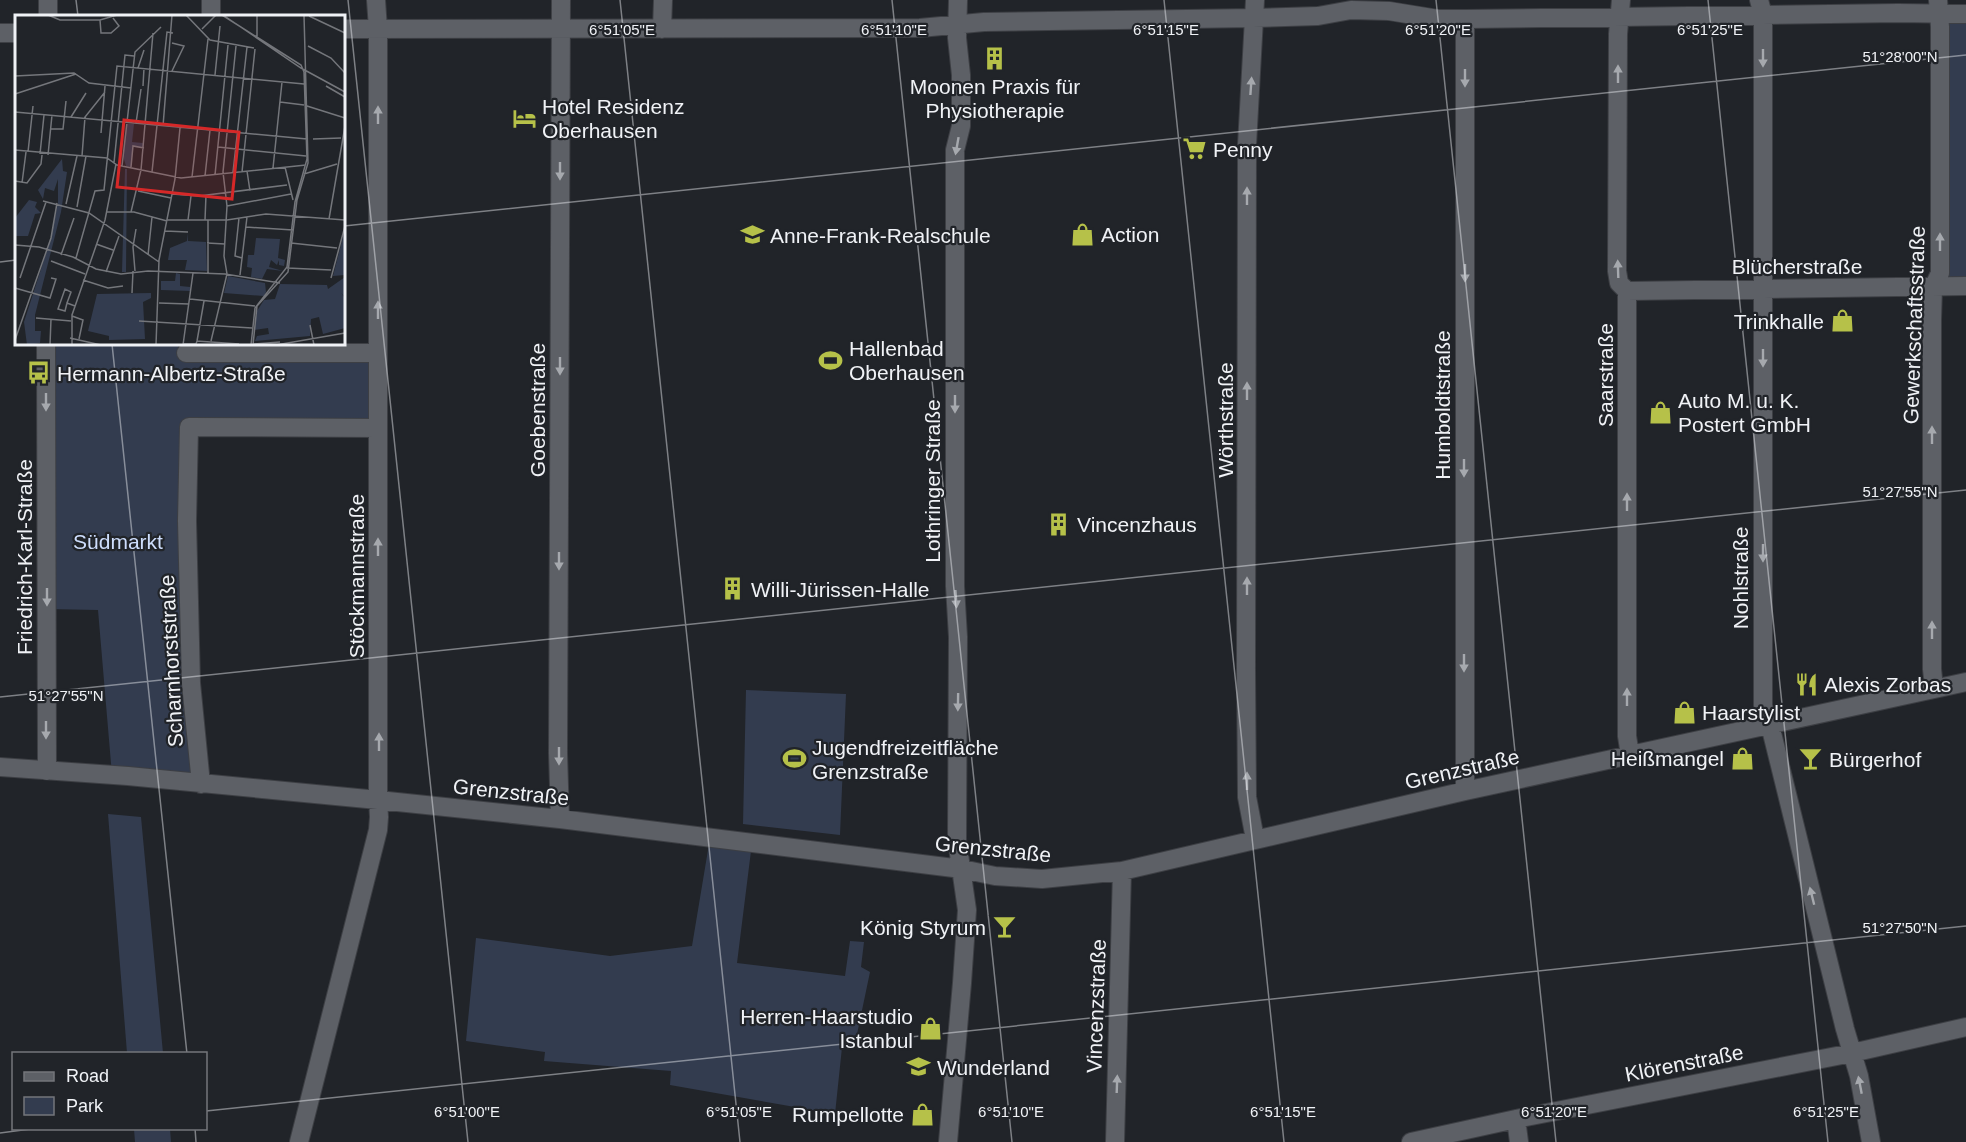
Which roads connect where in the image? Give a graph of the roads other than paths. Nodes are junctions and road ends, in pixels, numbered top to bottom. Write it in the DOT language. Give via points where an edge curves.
graph roads {
  1 [pos="376,0"];
  2 [pos="561,0"];
  3 [pos="663,0"];
  4 [pos="958,0"];
  5 [pos="1255,0"];
  6 [pos="1323,0"];
  7 [pos="1939,6"];
  8 [pos="1761,7"];
  9 [pos="1620,9"];
  10 [pos="1351,10"];
  11 [pos="1966,14"];
  12 [pos="1253,18"];
  13 [pos="1465,20"];
  14 [pos="959,25"];
  15 [pos="561,28"];
  16 [pos="345,29"];
  17 [pos="378,29"];
  18 [pos="662,29"];
  19 [pos="1966,286"];
  20 [pos="1933,288"];
  21 [pos="1763,289"];
  22 [pos="1627,291"];
  23 [pos="46,345"];
  24 [pos="186,353"];
  25 [pos="378,353"];
  26 [pos="378,428"];
  27 [pos="1966,682"];
  28 [pos="1934,688"];
  29 [pos="1770,725"];
  30 [pos="1630,755"];
  31 [pos="0,767"];
  32 [pos="47,771"];
  33 [pos="201,784"];
  34 [pos="1465,791"];
  35 [pos="378,800"];
  36 [pos="560,819"];
  37 [pos="1255,839"];
  38 [pos="962,869"];
  39 [pos="1122,871"];
  40 [pos="1966,1027"];
  41 [pos="1852,1053"];
  42 [pos="1516,1119"];
  43 [pos="299,1142"];
  44 [pos="948,1142"];
  45 [pos="1115,1142"];
  46 [pos="1411,1142"];
  47 [pos="1519,1142"];
  48 [pos="1871,1142"];
  1 -- 17 [label="street, Stöckmannstraße"];
  2 -- 15 [label="street, Goebenstraße"];
  3 -- 18 [label="street"];
  4 -- 14 [label="street, Lothringer Straße"];
  5 -- 12 [label="street, Wörthstraße"];
  6 -- 10 [label="street"];
  7 -- 8 [label="street"];
  7 -- 11 [label="street"];
  20 -- 7 [label="street, Gewerkschaftsstraße, one-way" via="1940,273"];
  8 -- 9 [label="street"];
  8 -- 21 [label="street, Nohlstraße, one-way"];
  9 -- 13 [label="street"];
  22 -- 9 [label="street, Saarstraße, one-way" via="1619,283 1617,271"];
  10 -- 12 [label="street" via="1317,16"];
  10 -- 13 [label="street" via="1389,10"];
  12 -- 14 [label="street"];
  37 -- 12 [label="street, Wörthstraße, one-way" via="1246,797 1247,145"];
  13 -- 34 [label="street, Humboldtstraße, one-way"];
  14 -- 18 [label="street"];
  14 -- 38 [label="street, Lothringer Straße, one-way" via="961,126 955,150 955,562 957,840"];
  15 -- 17 [label="street"];
  15 -- 18 [label="street"];
  15 -- 36 [label="street, Goebenstraße, one-way"];
  16 -- 17 [label="street"];
  25 -- 17 [label="street, Stöckmannstraße, one-way"];
  19 -- 20 [label="street, Blücherstraße"];
  20 -- 21 [label="street, Blücherstraße"];
  28 -- 20 [label="street, Gewerkschaftsstraße, one-way"];
  21 -- 22 [label="street, Blücherstraße"];
  21 -- 29 [label="street, Nohlstraße, one-way" via="1763,706"];
  30 -- 22 [label="street, Saarstraße, one-way"];
  23 -- 32 [label="street, Friedrich-Karl-Straße, one-way"];
  24 -- 25 [label="street"];
  25 -- 26 [label="street, Stöckmannstraße"];
  26 -- 33 [label="street, Scharnhorststraße" via="189,427 191,683"];
  35 -- 26 [label="street, Stöckmannstraße, one-way"];
  27 -- 28 [label="street, Grenzstraße"];
  28 -- 29 [label="street, Grenzstraße"];
  29 -- 30 [label="street, Grenzstraße"];
  41 -- 29 [label="street, Nohlstraße, one-way"];
  30 -- 34 [label="street, Grenzstraße"];
  31 -- 32 [label="street, Grenzstraße"];
  32 -- 33 [label="street, Grenzstraße"];
  33 -- 35 [label="street, Grenzstraße"];
  34 -- 37 [label="street, Grenzstraße"];
  35 -- 36 [label="street, Grenzstraße"];
  35 -- 43 [label="street, Stöckmannstraße" via="378,830"];
  36 -- 38 [label="street, Grenzstraße"];
  37 -- 39 [label="street, Grenzstraße"];
  38 -- 39 [label="street, Grenzstraße" via="1042,879"];
  38 -- 44 [label="street, Lothringer Straße" via="967,910"];
  45 -- 39 [label="street, Vincenzstraße, one-way"];
  40 -- 41 [label="street, Klörenstraße"];
  41 -- 42 [label="street, Klörenstraße"];
  48 -- 41 [label="street, Nohlstraße, one-way"];
  42 -- 46 [label="street, Klörenstraße"];
  42 -- 47 [label="street"];
}
